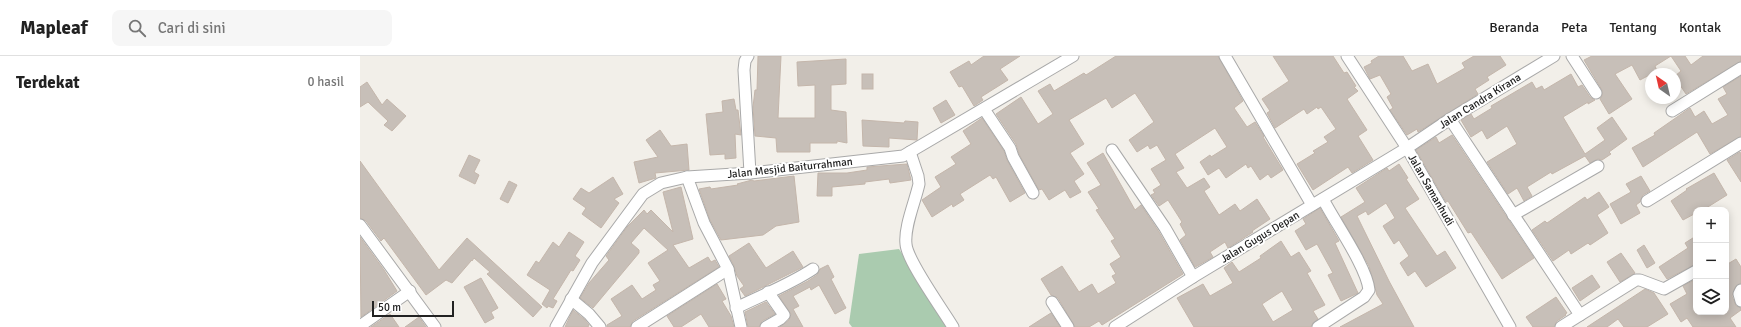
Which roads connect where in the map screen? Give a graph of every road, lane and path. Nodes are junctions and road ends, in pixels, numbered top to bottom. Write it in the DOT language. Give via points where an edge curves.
graph roads {
  1 [pos="748,56"];
  2 [pos="1074,56"];
  3 [pos="1225,56"];
  4 [pos="1347,56"];
  5 [pos="1554,56"];
  6 [pos="1572,56"];
  7 [pos="1741,68"];
  8 [pos="1596,93"];
  9 [pos="984,108"];
  10 [pos="1672,111"];
  11 [pos="1450,119"];
  12 [pos="1741,143"];
  13 [pos="1407,148"];
  14 [pos="1112,150"];
  15 [pos="910,152"];
  16 [pos="1598,166"];
  17 [pos="750,173"];
  18 [pos="687,177"];
  19 [pos="1033,193"];
  20 [pos="1322,199"];
  21 [pos="1647,200"];
  22 [pos="1312,205"];
  23 [pos="1514,215"];
  24 [pos="360,225"];
  25 [pos="728,269"];
  26 [pos="814,269"];
  27 [pos="1693,273"];
  28 [pos="1194,277"];
  29 [pos="410,290"];
  30 [pos="1741,290"];
  31 [pos="768,292"];
  32 [pos="571,299"];
  33 [pos="1741,301"];
  34 [pos="1052,302"];
  35 [pos="736,308"];
  36 [pos="1580,315"];
  37 [pos="361,322"];
  38 [pos="435,327"];
  39 [pos="556,327"];
  40 [pos="600,327"];
  41 [pos="637,327"];
  42 [pos="741,327"];
  43 [pos="766,327"];
  44 [pos="953,327"];
  45 [pos="1068,327"];
  46 [pos="1115,327"];
  47 [pos="1318,327"];
  48 [pos="1510,327"];
  49 [pos="1561,327"];
  1 -- 17 [label="street" via="744,70"];
  2 -- 9 [label="street, Jalan Mesjid Baiturrahman"];
  3 -- 22 [label="street"];
  4 -- 13 [label="street, Jalan Samanhudi"];
  5 -- 11 [label="street, Jalan Candra Kirana"];
  6 -- 8 [label="street"];
  7 -- 10 [label="street"];
  9 -- 15 [label="street, Jalan Mesjid Baiturrahman"];
  9 -- 19 [label="street" via="1010,148"];
  11 -- 13 [label="street, Jalan Candra Kirana"];
  11 -- 23 [label="street"];
  12 -- 21 [label="street"];
  13 -- 20 [label="street, Jalan Gugus Depan"];
  13 -- 48 [label="street, Jalan Samanhudi"];
  14 -- 28 [label="street" via="1165,228"];
  15 -- 17 [label="street, Jalan Mesjid Baiturrahman" via="903,156"];
  15 -- 44 [label="street" via="919,184 906,236 907,250"];
  16 -- 23 [label="street"];
  17 -- 18 [label="street, Jalan Mesjid Baiturrahman"];
  18 -- 25 [label="street" via="704,223"];
  18 -- 32 [label="street, Jalan Mesjid Baiturrahman" via="662,183 643,194 592,263"];
  20 -- 22 [label="street, Jalan Gugus Depan"];
  20 -- 47 [label="street" via="1361,266 1369,290 1364,297"];
  22 -- 28 [label="street, Jalan Gugus Depan"];
  23 -- 36 [label="street"];
  24 -- 29 [label="street"];
  25 -- 35 [label="street"];
  25 -- 41 [label="street"];
  26 -- 31 [label="street"];
  27 -- 36 [label="street" via="1664,289 1636,280"];
  28 -- 46 [label="street, Jalan Gugus Depan"];
  29 -- 37 [label="street"];
  29 -- 38 [label="street"];
  30 -- 33 [label="street"];
  31 -- 35 [label="street"];
  31 -- 43 [label="street" via="784,315"];
  32 -- 39 [label="street, Jalan Mesjid Baiturrahman"];
  32 -- 40 [label="street"];
  34 -- 45 [label="street"];
  35 -- 42 [label="street"];
  36 -- 49 [label="street"];
}
